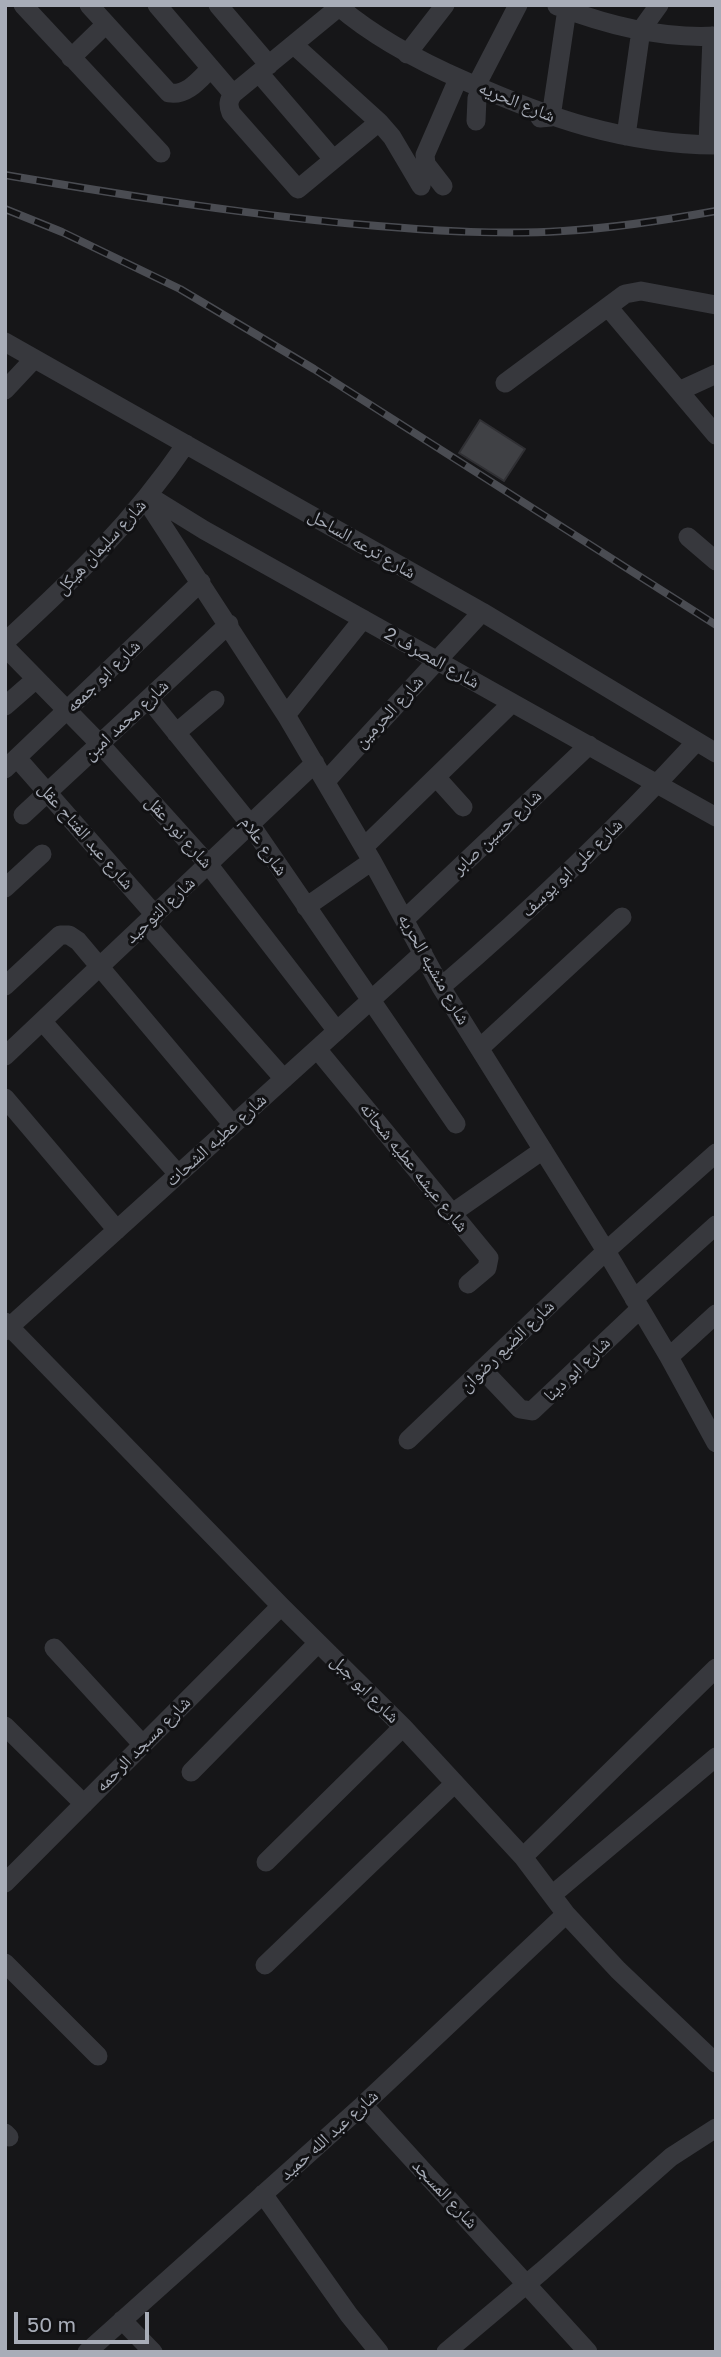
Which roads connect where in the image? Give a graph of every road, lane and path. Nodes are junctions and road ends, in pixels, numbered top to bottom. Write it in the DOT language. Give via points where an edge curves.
graph roads {
  1 [pos="23,5"];
  2 [pos="89,5"];
  3 [pos="157,5"];
  4 [pos="218,5"];
  5 [pos="445,5"];
  6 [pos="518,5"];
  7 [pos="659,5"];
  8 [pos="564,7"];
  9 [pos="344,8"];
  10 [pos="106,24"];
  11 [pos="640,30"];
  12 [pos="714,36"];
  13 [pos="294,45"];
  14 [pos="407,54"];
  15 [pos="71,58"];
  16 [pos="211,68"];
  17 [pos="264,69"];
  18 [pos="449,79"];
  19 [pos="476,92"];
  20 [pos="233,94"];
  21 [pos="551,117"];
  22 [pos="476,121"];
  23 [pos="379,122"];
  24 [pos="626,136"];
  25 [pos="712,145"];
  26 [pos="161,153"];
  27 [pos="333,159"];
  28 [pos="421,186"];
  29 [pos="443,186"];
  30 [pos="716,305"];
  31 [pos="608,307"];
  32 [pos="5,342"];
  33 [pos="34,359"];
  34 [pos="716,374"];
  35 [pos="505,383"];
  36 [pos="5,390"];
  37 [pos="679,391"];
  38 [pos="716,435"];
  39 [pos="186,444"];
  40 [pos="147,498"];
  41 [pos="688,537"];
  42 [pos="716,561"];
  43 [pos="201,582"];
  44 [pos="482,612"];
  45 [pos="363,619"];
  46 [pos="229,624"];
  47 [pos="8,635"];
  48 [pos="437,660"];
  49 [pos="36,679"];
  50 [pos="149,699"];
  51 [pos="215,700"];
  52 [pos="512,703"];
  53 [pos="5,706"];
  54 [pos="67,710"];
  55 [pos="286,715"];
  56 [pos="176,733"];
  57 [pos="696,742"];
  58 [pos="100,744"];
  59 [pos="589,745"];
  60 [pos="716,753"];
  61 [pos="315,763"];
  62 [pos="11,764"];
  63 [pos="436,777"];
  64 [pos="326,781"];
  65 [pos="658,784"];
  66 [pos="47,792"];
  67 [pos="463,807"];
  68 [pos="23,815"];
  69 [pos="716,817"];
  70 [pos="250,824"];
  71 [pos="42,854"];
  72 [pos="368,854"];
  73 [pos="208,864"];
  74 [pos="5,888"];
  75 [pos="306,907"];
  76 [pos="622,917"];
  77 [pos="150,919"];
  78 [pos="405,919"];
  79 [pos="423,953"];
  80 [pos="101,966"];
  81 [pos="5,986"];
  82 [pos="441,987"];
  83 [pos="370,1000"];
  84 [pos="42,1021"];
  85 [pos="337,1031"];
  86 [pos="480,1048"];
  87 [pos="317,1049"];
  88 [pos="5,1056"];
  89 [pos="284,1079"];
  90 [pos="5,1098"];
  91 [pos="456,1124"];
  92 [pos="233,1125"];
  93 [pos="543,1150"];
  94 [pos="716,1153"];
  95 [pos="178,1174"];
  96 [pos="452,1214"];
  97 [pos="716,1224"];
  98 [pos="117,1230"];
  99 [pos="606,1251"];
  100 [pos="468,1284"];
  101 [pos="637,1304"];
  102 [pos="716,1314"];
  103 [pos="7,1327"];
  104 [pos="669,1357"];
  105 [pos="482,1369"];
  106 [pos="710,1416"];
  107 [pos="408,1440"];
  108 [pos="716,1443"];
  109 [pos="281,1606"];
  110 [pos="318,1643"];
  111 [pos="54,1648"];
  112 [pos="716,1668"];
  113 [pos="5,1726"];
  114 [pos="403,1727"];
  115 [pos="143,1745"];
  116 [pos="716,1757"];
  117 [pos="191,1772"];
  118 [pos="455,1783"];
  119 [pos="84,1804"];
  120 [pos="523,1857"];
  121 [pos="266,1862"];
  122 [pos="5,1882"];
  123 [pos="552,1895"];
  124 [pos="566,1914"];
  125 [pos="5,1963"];
  126 [pos="265,1965"];
  127 [pos="98,2056"];
  128 [pos="716,2063"];
  129 [pos="363,2105"];
  130 [pos="716,2128"];
  131 [pos="263,2194"];
  132 [pos="528,2284"];
  133 [pos="122,2320"];
  134 [pos="87,2352"];
  135 [pos="153,2352"];
  136 [pos="379,2352"];
  137 [pos="446,2352"];
  138 [pos="588,2352"];
  1 -- 15 [label="street"];
  2 -- 10 [label="street"];
  3 -- 16 [label="street"];
  4 -- 17 [label="street"];
  5 -- 14 [label="street"];
  6 -- 19 [label="street"];
  7 -- 11 [label="street"];
  8 -- 11 [label="street"];
  8 -- 21 [label="street"];
  9 -- 13 [label="street"];
  9 -- 14 [label="street, شارع الحريه"];
  10 -- 15 [label="street"];
  10 -- 16 [label="street" via="169,93 186,92"];
  11 -- 12 [label="street"];
  11 -- 24 [label="street"];
  12 -- 25 [label="street"];
  13 -- 17 [label="street"];
  13 -- 23 [label="street"];
  14 -- 18 [label="street, شارع الحريه"];
  15 -- 26 [label="street"];
  16 -- 20 [label="street"];
  17 -- 20 [label="street"];
  17 -- 27 [label="street"];
  18 -- 19 [label="street, شارع الحريه"];
  18 -- 29 [label="street" via="425,155 426,164"];
  19 -- 21 [label="street, شارع الحريه"];
  19 -- 22 [label="street"];
  20 -- 27 [label="street" via="231,113 298,189"];
  21 -- 24 [label="street, شارع الحريه"];
  23 -- 27 [label="street"];
  23 -- 28 [label="street"];
  24 -- 25 [label="street, شارع الحريه"];
  30 -- 31 [label="street" via="641,291 625,294"];
  31 -- 35 [label="street"];
  31 -- 37 [label="street"];
  32 -- 33 [label="street, شارع ترعه الساحل"];
  33 -- 36 [label="street"];
  33 -- 39 [label="street, شارع ترعه الساحل"];
  34 -- 37 [label="street"];
  37 -- 38 [label="street"];
  39 -- 40 [label="street, شارع سليمان هيكل"];
  39 -- 44 [label="street, شارع ترعه الساحل"];
  40 -- 43 [label="street, شارع منشيه الحريه"];
  40 -- 45 [label="street, شارع المصرف 2"];
  40 -- 47 [label="street, شارع سليمان هيكل" via="75,579"];
  41 -- 42 [label="street"];
  43 -- 46 [label="street, شارع منشيه الحريه"];
  43 -- 54 [label="street, شارع ابو جمعه"];
  44 -- 48 [label="street, شارع الحرمين"];
  44 -- 57 [label="street, شارع ترعه الساحل"];
  45 -- 48 [label="street, شارع المصرف 2"];
  45 -- 55 [label="street"];
  46 -- 50 [label="street, شارع محمد امين"];
  46 -- 55 [label="street, شارع منشيه الحريه"];
  47 -- 49 [label="street, شارع نور عقل"];
  48 -- 52 [label="street, شارع المصرف 2"];
  48 -- 64 [label="street, شارع الحرمين"];
  49 -- 53 [label="street"];
  49 -- 54 [label="street, شارع نور عقل"];
  50 -- 56 [label="street, شارع علام"];
  50 -- 58 [label="street, شارع محمد امين"];
  51 -- 56 [label="street"];
  52 -- 59 [label="street, شارع المصرف 2"];
  52 -- 63 [label="street"];
  54 -- 58 [label="street, شارع نور عقل"];
  54 -- 62 [label="street, شارع ابو جمعه"];
  55 -- 61 [label="street, شارع منشيه الحريه"];
  56 -- 70 [label="street, شارع علام"];
  57 -- 60 [label="street, شارع ترعه الساحل"];
  57 -- 65 [label="street, شارع على ابو يوسف"];
  58 -- 66 [label="street, شارع محمد امين"];
  58 -- 73 [label="street, شارع نور عقل"];
  59 -- 65 [label="street, شارع المصرف 2"];
  59 -- 78 [label="street, شارع حسين صابر"];
  61 -- 64 [label="street, شارع منشيه الحريه"];
  61 -- 70 [label="street, شارع التوحيد"];
  62 -- 66 [label="street, شارع عبد الفتاح عقل"];
  63 -- 67 [label="street"];
  63 -- 72 [label="street"];
  64 -- 72 [label="street, شارع منشيه الحريه"];
  65 -- 69 [label="street, شارع المصرف 2"];
  65 -- 82 [label="street, شارع على ابو يوسف" via="589,855"];
  66 -- 68 [label="street, شارع محمد امين"];
  66 -- 77 [label="street, شارع عبد الفتاح عقل"];
  70 -- 73 [label="street, شارع التوحيد"];
  70 -- 75 [label="street, شارع علام"];
  71 -- 74 [label="street"];
  72 -- 75 [label="street"];
  72 -- 78 [label="street, شارع منشيه الحريه"];
  73 -- 77 [label="street, شارع التوحيد"];
  73 -- 85 [label="street, شارع نور عقل"];
  75 -- 83 [label="street, شارع علام"];
  76 -- 86 [label="street"];
  77 -- 80 [label="street, شارع التوحيد"];
  77 -- 89 [label="street, شارع عبد الفتاح عقل"];
  78 -- 79 [label="street, شارع منشيه الحريه"];
  79 -- 82 [label="street, شارع منشيه الحريه"];
  79 -- 83 [label="street, شارع عطيه الشحات"];
  80 -- 81 [label="street" via="78,941 60,935"];
  80 -- 84 [label="street, شارع التوحيد"];
  80 -- 92 [label="street"];
  82 -- 86 [label="street, شارع منشيه الحريه"];
  83 -- 85 [label="street, شارع عطيه الشحات"];
  83 -- 91 [label="street, شارع علام"];
  84 -- 88 [label="street, شارع التوحيد"];
  84 -- 95 [label="street"];
  85 -- 87 [label="street, شارع عطيه الشحات"];
  86 -- 93 [label="street, شارع منشيه الحريه"];
  87 -- 89 [label="street, شارع عطيه الشحات"];
  87 -- 96 [label="street, شارع عيشه عطيه شحاته"];
  89 -- 92 [label="street, شارع عطيه الشحات"];
  90 -- 98 [label="street"];
  92 -- 95 [label="street, شارع عطيه الشحات"];
  93 -- 96 [label="street"];
  93 -- 99 [label="street, شارع منشيه الحريه"];
  94 -- 99 [label="street, شارع الضبع رضوان"];
  95 -- 98 [label="street, شارع عطيه الشحات"];
  96 -- 100 [label="street, شارع عيشه عطيه شحاته" via="489,1258 487,1268"];
  97 -- 101 [label="street"];
  98 -- 103 [label="street, شارع عطيه الشحات"];
  99 -- 101 [label="street, شارع منشيه الحريه"];
  99 -- 105 [label="street, شارع الضبع رضوان"];
  101 -- 104 [label="street, شارع منشيه الحريه"];
  101 -- 105 [label="street, شارع ابو دينا" via="532,1411 520,1409"];
  102 -- 104 [label="street"];
  103 -- 109 [label="street, شارع ابو جبل"];
  104 -- 106 [label="street, شارع منشيه الحريه"];
  105 -- 107 [label="street, شارع الضبع رضوان"];
  106 -- 108 [label="street, شارع منشيه الحريه"];
  109 -- 110 [label="street, شارع ابو جبل"];
  109 -- 115 [label="street, شارع مسجد الرحمه"];
  110 -- 114 [label="street, شارع ابو جبل"];
  110 -- 117 [label="street"];
  111 -- 115 [label="street"];
  112 -- 120 [label="street"];
  113 -- 119 [label="street"];
  114 -- 118 [label="street, شارع ابو جبل"];
  114 -- 121 [label="street"];
  115 -- 119 [label="street, شارع مسجد الرحمه"];
  116 -- 123 [label="street"];
  118 -- 120 [label="street, شارع ابو جبل"];
  118 -- 126 [label="street"];
  119 -- 122 [label="street, شارع مسجد الرحمه"];
  120 -- 123 [label="street, شارع ابو جبل"];
  123 -- 124 [label="street, شارع ابو جبل"];
  124 -- 128 [label="street, شارع ابو جبل"];
  124 -- 129 [label="street, شارع عبد الله حميد"];
  125 -- 127 [label="street"];
  129 -- 131 [label="street, شارع عبد الله حميد"];
  129 -- 132 [label="street, شارع المسجد"];
  130 -- 132 [label="street" via="671,2157"];
  131 -- 133 [label="street, شارع عبد الله حميد"];
  131 -- 136 [label="street"];
  132 -- 137 [label="street"];
  132 -- 138 [label="street, شارع المسجد"];
  133 -- 134 [label="street, شارع عبد الله حميد"];
  133 -- 135 [label="street"];
}
